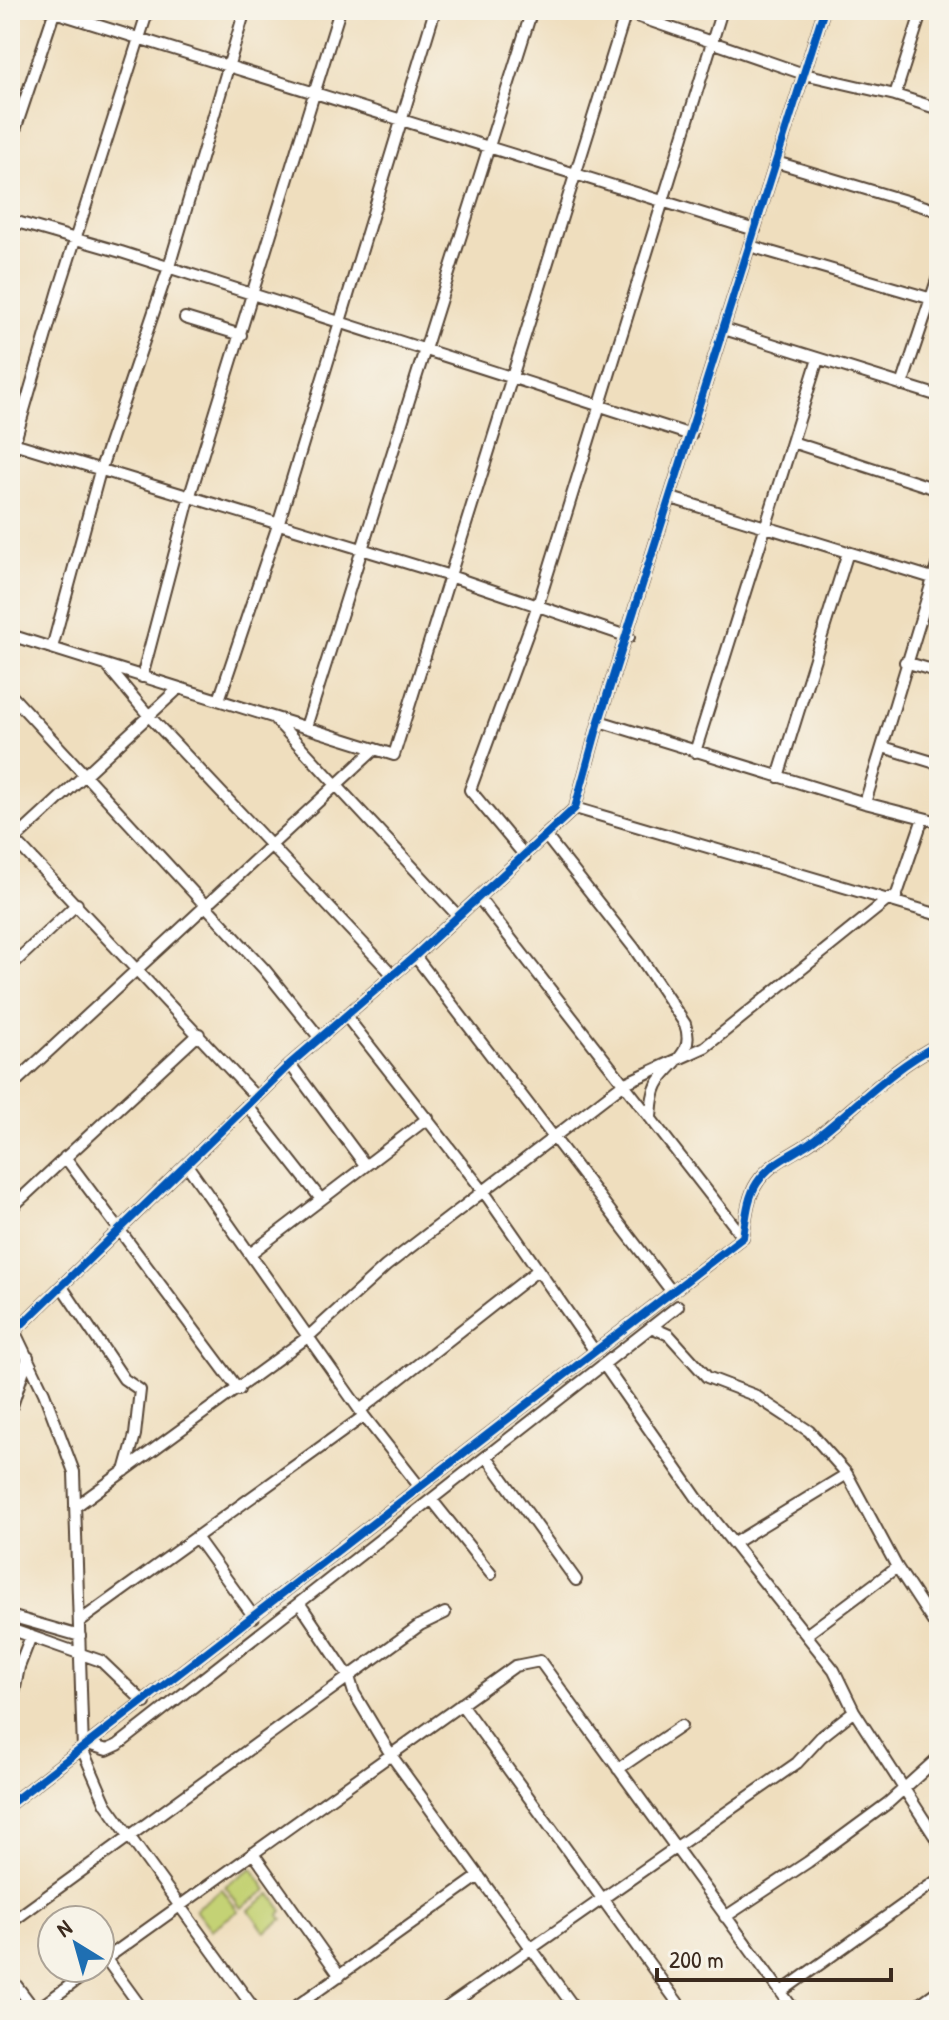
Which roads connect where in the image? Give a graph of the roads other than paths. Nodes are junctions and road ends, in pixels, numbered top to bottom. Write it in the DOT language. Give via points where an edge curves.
graph roads {
  1 [pos="148,10"];
  2 [pos="245,10"];
  3 [pos="340,10"];
  4 [pos="435,10"];
  5 [pos="532,10"];
  6 [pos="722,10"];
  7 [pos="824,10"];
  8 [pos="922,10"];
  9 [pos="52,11"];
  10 [pos="622,11"];
  11 [pos="139,39"];
  12 [pos="712,42"];
  13 [pos="227,65"];
  14 [pos="804,74"];
  15 [pos="314,95"];
  16 [pos="895,95"];
  17 [pos="939,109"];
  18 [pos="399,121"];
  19 [pos="10,145"];
  20 [pos="489,149"];
  21 [pos="776,162"];
  22 [pos="576,177"];
  23 [pos="662,203"];
  24 [pos="939,211"];
  25 [pos="10,220"];
  26 [pos="755,230"];
  27 [pos="76,239"];
  28 [pos="750,246"];
  29 [pos="168,270"];
  30 [pos="939,274"];
  31 [pos="253,295"];
  32 [pos="935,300"];
  33 [pos="185,318"];
  34 [pos="340,324"];
  35 [pos="724,329"];
  36 [pos="241,335"];
  37 [pos="424,351"];
  38 [pos="818,359"];
  39 [pos="512,380"];
  40 [pos="902,385"];
  41 [pos="939,396"];
  42 [pos="599,405"];
  43 [pos="691,435"];
  44 [pos="12,442"];
  45 [pos="792,442"];
  46 [pos="10,458"];
  47 [pos="100,471"];
  48 [pos="939,490"];
  49 [pos="190,495"];
  50 [pos="671,498"];
  51 [pos="278,525"];
  52 [pos="765,527"];
  53 [pos="361,549"];
  54 [pos="848,552"];
  55 [pos="939,559"];
  56 [pos="450,576"];
  57 [pos="936,579"];
  58 [pos="538,605"];
  59 [pos="10,635"];
  60 [pos="629,637"];
  61 [pos="52,648"];
  62 [pos="905,662"];
  63 [pos="106,665"];
  64 [pos="939,672"];
  65 [pos="142,677"];
  66 [pos="179,688"];
  67 [pos="10,694"];
  68 [pos="219,700"];
  69 [pos="149,716"];
  70 [pos="272,717"];
  71 [pos="599,721"];
  72 [pos="306,727"];
  73 [pos="883,747"];
  74 [pos="375,749"];
  75 [pos="695,752"];
  76 [pos="939,764"];
  77 [pos="84,775"];
  78 [pos="778,777"];
  79 [pos="338,784"];
  80 [pos="865,803"];
  81 [pos="575,808"];
  82 [pos="923,818"];
  83 [pos="939,822"];
  84 [pos="546,836"];
  85 [pos="12,840"];
  86 [pos="271,846"];
  87 [pos="525,856"];
  88 [pos="479,898"];
  89 [pos="893,899"];
  90 [pos="77,904"];
  91 [pos="205,906"];
  92 [pos="939,915"];
  93 [pos="458,916"];
  94 [pos="415,956"];
  95 [pos="10,967"];
  96 [pos="137,969"];
  97 [pos="393,975"];
  98 [pos="346,1016"];
  99 [pos="199,1034"];
  100 [pos="319,1037"];
  101 [pos="939,1044"];
  102 [pos="684,1055"];
  103 [pos="290,1064"];
  104 [pos="623,1084"];
  105 [pos="10,1087"];
  106 [pos="252,1101"];
  107 [pos="651,1117"];
  108 [pos="428,1118"];
  109 [pos="554,1137"];
  110 [pos="65,1157"];
  111 [pos="187,1165"];
  112 [pos="365,1165"];
  113 [pos="484,1192"];
  114 [pos="320,1198"];
  115 [pos="10,1209"];
  116 [pos="119,1230"];
  117 [pos="743,1237"];
  118 [pos="250,1254"];
  119 [pos="538,1270"];
  120 [pos="62,1287"];
  121 [pos="672,1292"];
  122 [pos="678,1306"];
  123 [pos="12,1327"];
  124 [pos="651,1327"];
  125 [pos="309,1336"];
  126 [pos="594,1350"];
  127 [pos="28,1357"];
  128 [pos="604,1365"];
  129 [pos="239,1390"];
  130 [pos="10,1412"];
  131 [pos="362,1413"];
  132 [pos="487,1457"];
  133 [pos="125,1472"];
  134 [pos="847,1474"];
  135 [pos="419,1486"];
  136 [pos="432,1500"];
  137 [pos="75,1507"];
  138 [pos="196,1537"];
  139 [pos="734,1543"];
  140 [pos="897,1567"];
  141 [pos="491,1574"];
  142 [pos="576,1580"];
  143 [pos="300,1604"];
  144 [pos="445,1613"];
  145 [pos="10,1616"];
  146 [pos="254,1617"];
  147 [pos="80,1621"];
  148 [pos="10,1629"];
  149 [pos="939,1631"];
  150 [pos="806,1635"];
  151 [pos="31,1636"];
  152 [pos="80,1636"];
  153 [pos="80,1653"];
  154 [pos="349,1677"];
  155 [pos="145,1703"];
  156 [pos="461,1704"];
  157 [pos="854,1711"];
  158 [pos="10,1714"];
  159 [pos="681,1726"];
  160 [pos="87,1748"];
  161 [pos="391,1755"];
  162 [pos="939,1757"];
  163 [pos="618,1769"];
  164 [pos="903,1790"];
  165 [pos="10,1804"];
  166 [pos="127,1835"];
  167 [pos="939,1843"];
  168 [pos="674,1849"];
  169 [pos="253,1853"];
  170 [pos="479,1876"];
  171 [pos="939,1879"];
  172 [pos="604,1899"];
  173 [pos="181,1905"];
  174 [pos="725,1917"];
  175 [pos="10,1923"];
  176 [pos="530,1947"];
  177 [pos="116,1952"];
  178 [pos="340,1976"];
  179 [pos="10,1977"];
  180 [pos="116,1977"];
  181 [pos="72,1984"];
  182 [pos="939,1990"];
  183 [pos="781,1992"];
  184 [pos="36,2010"];
  185 [pos="143,2010"];
  186 [pos="255,2010"];
  187 [pos="291,2010"];
  188 [pos="443,2010"];
  189 [pos="576,2010"];
  190 [pos="683,2010"];
  191 [pos="794,2010"];
  192 [pos="911,2010"];
  1 -- 11 [label="street"];
  2 -- 13 [label="street"];
  3 -- 15 [label="street"];
  4 -- 18 [label="street"];
  5 -- 20 [label="street"];
  6 -- 12 [label="street"];
  7 -- 14 [label="street"];
  8 -- 16 [label="street"];
  9 -- 11 [label="street"];
  9 -- 19 [label="street"];
  10 -- 12 [label="street"];
  10 -- 22 [label="street"];
  11 -- 13 [label="street"];
  11 -- 27 [label="street"];
  12 -- 14 [label="street"];
  12 -- 23 [label="street"];
  13 -- 15 [label="street"];
  13 -- 29 [label="street"];
  14 -- 16 [label="street"];
  14 -- 21 [label="street"];
  15 -- 18 [label="street"];
  15 -- 31 [label="street"];
  16 -- 17 [label="street"];
  18 -- 20 [label="street"];
  18 -- 34 [label="street"];
  20 -- 22 [label="street"];
  20 -- 37 [label="street"];
  21 -- 24 [label="street"];
  21 -- 26 [label="street"];
  22 -- 23 [label="street"];
  22 -- 39 [label="street"];
  23 -- 26 [label="street"];
  23 -- 42 [label="street"];
  25 -- 27 [label="street"];
  26 -- 28 [label="street"];
  27 -- 29 [label="street"];
  27 -- 44 [label="street"];
  28 -- 32 [label="street"];
  28 -- 35 [label="street"];
  29 -- 31 [label="street"];
  29 -- 47 [label="street"];
  30 -- 32 [label="street"];
  31 -- 34 [label="street"];
  31 -- 36 [label="street"];
  32 -- 40 [label="street"];
  33 -- 36 [label="street"];
  34 -- 37 [label="street"];
  34 -- 51 [label="street"];
  35 -- 38 [label="street"];
  35 -- 43 [label="street"];
  36 -- 49 [label="street"];
  37 -- 39 [label="street"];
  37 -- 53 [label="street"];
  38 -- 40 [label="street"];
  38 -- 45 [label="street"];
  39 -- 42 [label="street"];
  39 -- 56 [label="street"];
  40 -- 41 [label="street"];
  42 -- 43 [label="street"];
  42 -- 58 [label="street"];
  43 -- 50 [label="street"];
  44 -- 46 [label="street"];
  44 -- 47 [label="street"];
  45 -- 48 [label="street"];
  45 -- 52 [label="street"];
  47 -- 49 [label="street"];
  47 -- 61 [label="street"];
  49 -- 51 [label="street"];
  49 -- 65 [label="street"];
  50 -- 52 [label="street"];
  50 -- 60 [label="street"];
  51 -- 53 [label="street"];
  51 -- 68 [label="street"];
  52 -- 54 [label="street"];
  52 -- 75 [label="street"];
  53 -- 56 [label="street"];
  53 -- 72 [label="street"];
  54 -- 57 [label="street"];
  54 -- 78 [label="street"];
  55 -- 57 [label="street"];
  56 -- 58 [label="street"];
  56 -- 74 [label="street" via="394,755"];
  57 -- 62 [label="street"];
  58 -- 60 [label="street"];
  58 -- 87 [label="street" via="470,790"];
  59 -- 61 [label="street"];
  60 -- 71 [label="street"];
  61 -- 63 [label="street"];
  62 -- 64 [label="street"];
  62 -- 73 [label="street"];
  63 -- 65 [label="street"];
  63 -- 69 [label="street"];
  65 -- 66 [label="street"];
  66 -- 68 [label="street"];
  66 -- 69 [label="street"];
  67 -- 77 [label="street"];
  68 -- 70 [label="street"];
  69 -- 77 [label="street"];
  69 -- 86 [label="street"];
  70 -- 72 [label="street"];
  70 -- 79 [label="street"];
  71 -- 75 [label="street"];
  71 -- 81 [label="street"];
  72 -- 74 [label="street"];
  73 -- 76 [label="street"];
  73 -- 80 [label="street"];
  74 -- 79 [label="street"];
  75 -- 78 [label="street"];
  77 -- 85 [label="street"];
  77 -- 91 [label="street"];
  78 -- 80 [label="street"];
  79 -- 86 [label="street"];
  79 -- 93 [label="street"];
  80 -- 82 [label="street"];
  81 -- 84 [label="street"];
  81 -- 89 [label="street"];
  82 -- 83 [label="street"];
  82 -- 89 [label="street"];
  84 -- 87 [label="street"];
  84 -- 102 [label="street" via="634,948 685,1024 690,1038"];
  85 -- 90 [label="street"];
  86 -- 91 [label="street"];
  86 -- 97 [label="street"];
  87 -- 88 [label="street"];
  88 -- 93 [label="street"];
  88 -- 104 [label="street"];
  89 -- 92 [label="street"];
  89 -- 102 [label="street" via="705,1047"];
  90 -- 95 [label="street"];
  90 -- 96 [label="street"];
  91 -- 96 [label="street"];
  91 -- 100 [label="street"];
  93 -- 94 [label="street"];
  94 -- 97 [label="street"];
  94 -- 109 [label="street"];
  96 -- 99 [label="street"];
  96 -- 105 [label="street"];
  97 -- 98 [label="street"];
  98 -- 100 [label="street"];
  98 -- 108 [label="street"];
  99 -- 106 [label="street"];
  99 -- 110 [label="street"];
  100 -- 103 [label="street"];
  101 -- 117 [label="street" via="910,1058 813,1141 783,1156 757,1183"];
  102 -- 104 [label="street"];
  102 -- 107 [label="street" via="659,1081"];
  103 -- 106 [label="street"];
  103 -- 112 [label="street"];
  104 -- 107 [label="street"];
  104 -- 109 [label="street"];
  106 -- 111 [label="street"];
  106 -- 114 [label="street"];
  107 -- 117 [label="street"];
  108 -- 112 [label="street"];
  108 -- 113 [label="street"];
  109 -- 113 [label="street"];
  109 -- 121 [label="street"];
  110 -- 115 [label="street"];
  110 -- 116 [label="street"];
  111 -- 116 [label="street"];
  111 -- 118 [label="street"];
  112 -- 114 [label="street"];
  113 -- 119 [label="street"];
  113 -- 125 [label="street" via="386,1266"];
  114 -- 118 [label="street"];
  116 -- 120 [label="street"];
  116 -- 129 [label="street"];
  117 -- 121 [label="street"];
  118 -- 125 [label="street"];
  119 -- 126 [label="street"];
  119 -- 131 [label="street"];
  120 -- 123 [label="street"];
  120 -- 133 [label="street" via="124,1379 140,1390"];
  121 -- 126 [label="street"];
  122 -- 124 [label="street"];
  123 -- 127 [label="street"];
  124 -- 128 [label="street"];
  124 -- 134 [label="street" via="669,1335 707,1377 754,1395 809,1431"];
  125 -- 129 [label="street"];
  125 -- 131 [label="street"];
  126 -- 135 [label="street"];
  127 -- 130 [label="street"];
  127 -- 137 [label="street" via="74,1472"];
  128 -- 132 [label="street"];
  128 -- 139 [label="street"];
  129 -- 133 [label="street"];
  131 -- 135 [label="street"];
  131 -- 138 [label="street"];
  132 -- 136 [label="street"];
  132 -- 142 [label="street"];
  133 -- 137 [label="street"];
  134 -- 139 [label="street"];
  134 -- 140 [label="street"];
  135 -- 146 [label="street"];
  136 -- 141 [label="street"];
  136 -- 143 [label="street"];
  137 -- 147 [label="street"];
  138 -- 146 [label="street"];
  138 -- 147 [label="street"];
  139 -- 150 [label="street"];
  140 -- 149 [label="street"];
  140 -- 150 [label="street"];
  143 -- 154 [label="street"];
  143 -- 160 [label="street" via="118,1745"];
  144 -- 154 [label="street"];
  145 -- 152 [label="street"];
  146 -- 155 [label="street"];
  147 -- 152 [label="street"];
  148 -- 151 [label="street"];
  150 -- 157 [label="street" via="834,1670"];
  151 -- 153 [label="street"];
  151 -- 158 [label="street"];
  152 -- 153 [label="street"];
  153 -- 155 [label="street" via="101,1661"];
  153 -- 160 [label="street"];
  154 -- 161 [label="street"];
  154 -- 166 [label="street"];
  155 -- 160 [label="street"];
  156 -- 161 [label="street"];
  156 -- 163 [label="street" via="515,1666 540,1661"];
  156 -- 172 [label="street"];
  157 -- 164 [label="street"];
  157 -- 168 [label="street" via="797,1763"];
  159 -- 163 [label="street"];
  160 -- 165 [label="street"];
  160 -- 166 [label="street" via="94,1781"];
  161 -- 169 [label="street"];
  161 -- 170 [label="street"];
  162 -- 164 [label="street"];
  163 -- 168 [label="street"];
  164 -- 167 [label="street"];
  164 -- 174 [label="street"];
  166 -- 173 [label="street"];
  166 -- 175 [label="street"];
  168 -- 172 [label="street"];
  168 -- 174 [label="street"];
  169 -- 173 [label="street"];
  169 -- 178 [label="street"];
  170 -- 176 [label="street"];
  170 -- 178 [label="street"];
  171 -- 183 [label="street"];
  172 -- 176 [label="street"];
  172 -- 190 [label="street"];
  173 -- 177 [label="street"];
  173 -- 186 [label="street"];
  174 -- 183 [label="street"];
  176 -- 188 [label="street"];
  176 -- 189 [label="street"];
  178 -- 187 [label="street"];
  179 -- 184 [label="street"];
  180 -- 185 [label="street"];
  181 -- 184 [label="street"];
  182 -- 192 [label="street"];
  183 -- 191 [label="street"];
}
